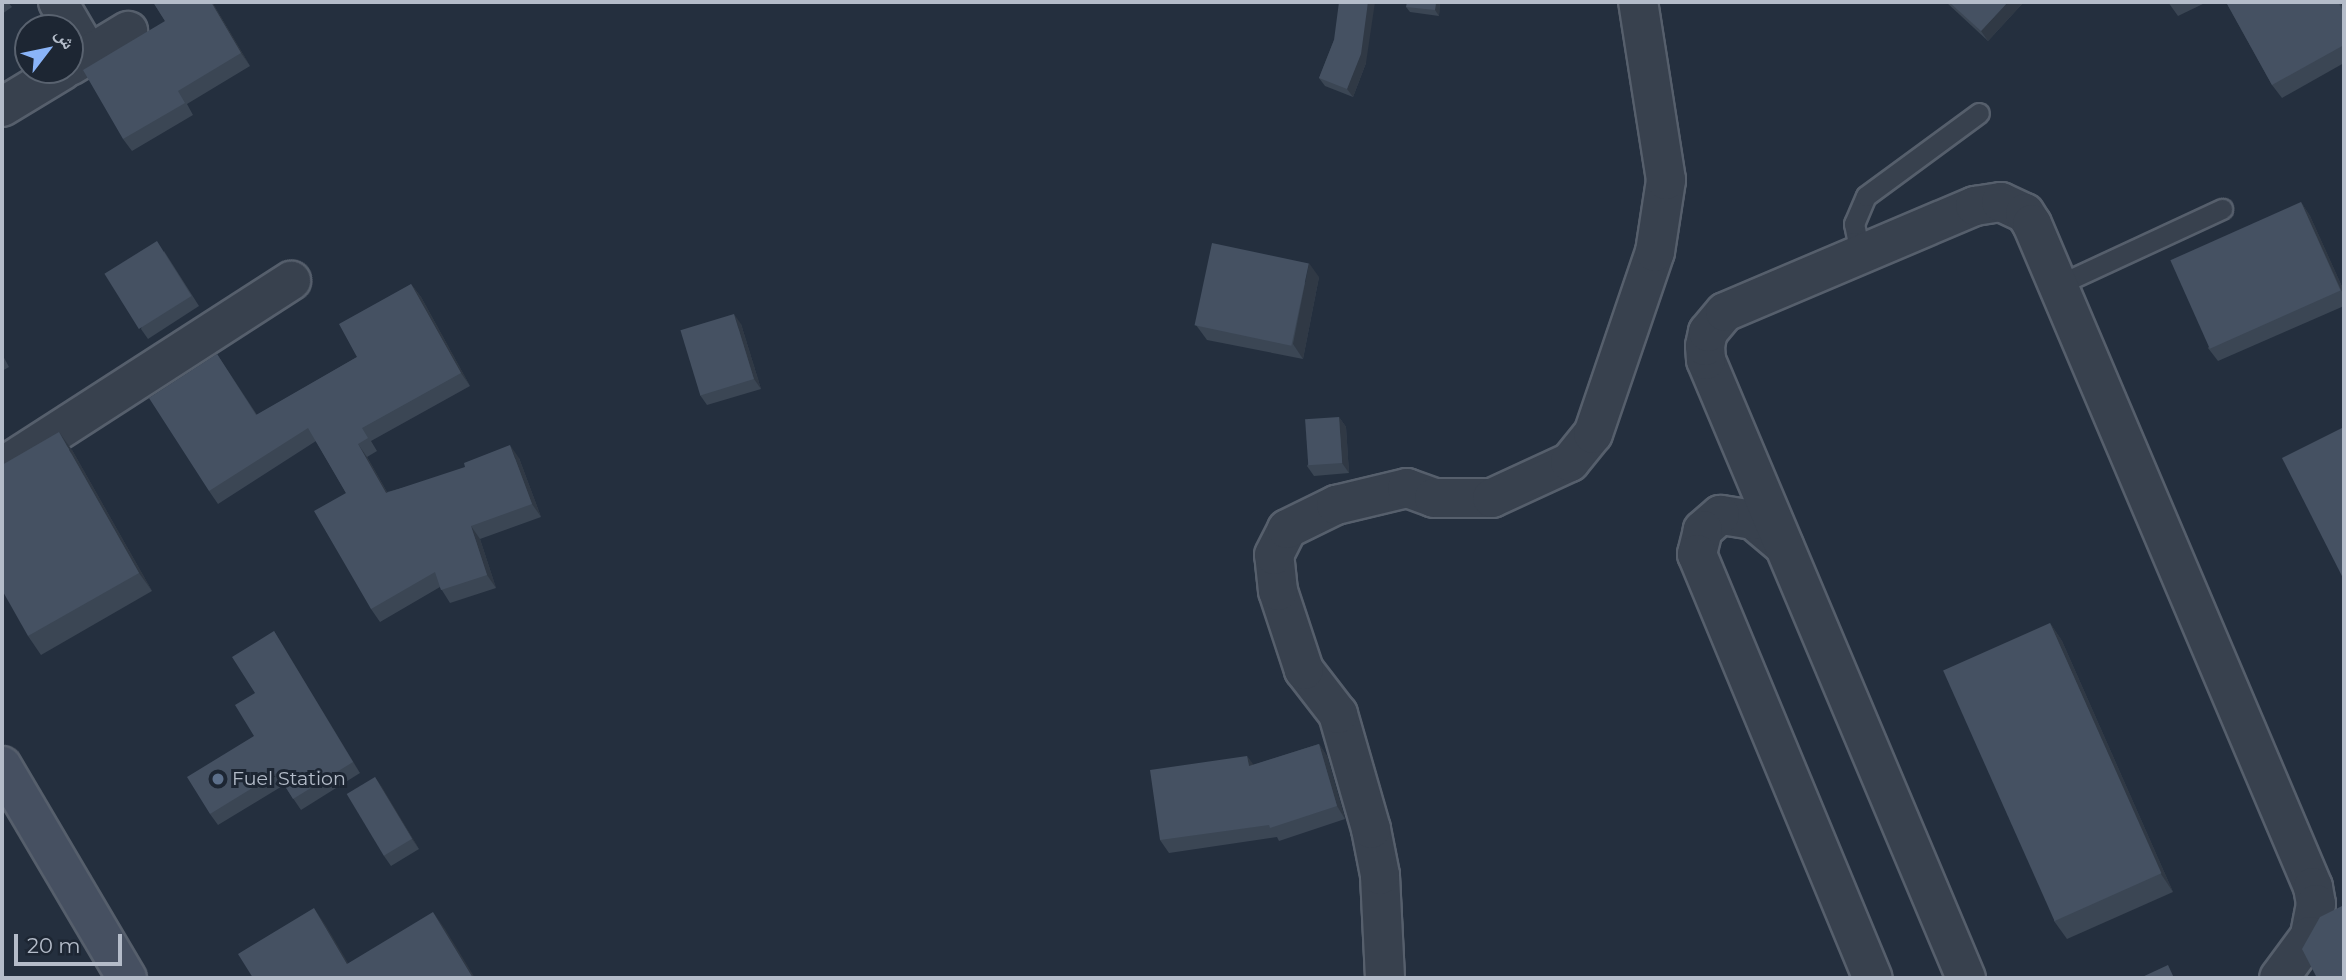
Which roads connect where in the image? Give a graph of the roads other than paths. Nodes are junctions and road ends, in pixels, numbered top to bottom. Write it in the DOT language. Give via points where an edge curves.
graph roads {
  1 [pos="1638,2"];
  2 [pos="128,31"];
  3 [pos="84,58"];
  4 [pos="41,84"];
  5 [pos="2,107"];
  6 [pos="1979,113"];
  7 [pos="2222,209"];
  8 [pos="1860,254"];
  9 [pos="292,281"];
  10 [pos="2058,285"];
  11 [pos="1748,458"];
  12 [pos="2,467"];
  13 [pos="1720,515"];
  14 [pos="1784,546"];
  15 [pos="2,766"];
  16 [pos="127,978"];
  17 [pos="1385,978"];
  18 [pos="1873,978"];
  19 [pos="1966,978"];
  20 [pos="2279,978"];
  1 -- 17 [label="street" via="1666,180 1655,253 1593,434 1570,462 1492,499 1434,498 1407,488 1336,505 1287,529 1274,555 1279,591 1304,670 1338,713 1371,829 1380,875"];
  2 -- 3 [label="street"];
  4 -- 5 [label="street"];
  6 -- 8 [label="lane" via="1866,196 1854,224"];
  7 -- 10 [label="lane"];
  8 -- 10 [label="street" via="1975,206 2001,202 2025,213"];
  8 -- 11 [label="street" via="1724,312 1708,331 1706,360"];
  9 -- 12 [label="street"];
  10 -- 20 [label="street" via="2313,887 2316,904 2310,936"];
  11 -- 13 [label="street" via="1738,488"];
  11 -- 14 [label="street"];
  13 -- 14 [label="street" via="1754,520"];
  13 -- 18 [label="street" via="1699,541 1700,568"];
  14 -- 19 [label="street"];
  15 -- 16 [label="main road"];
}
